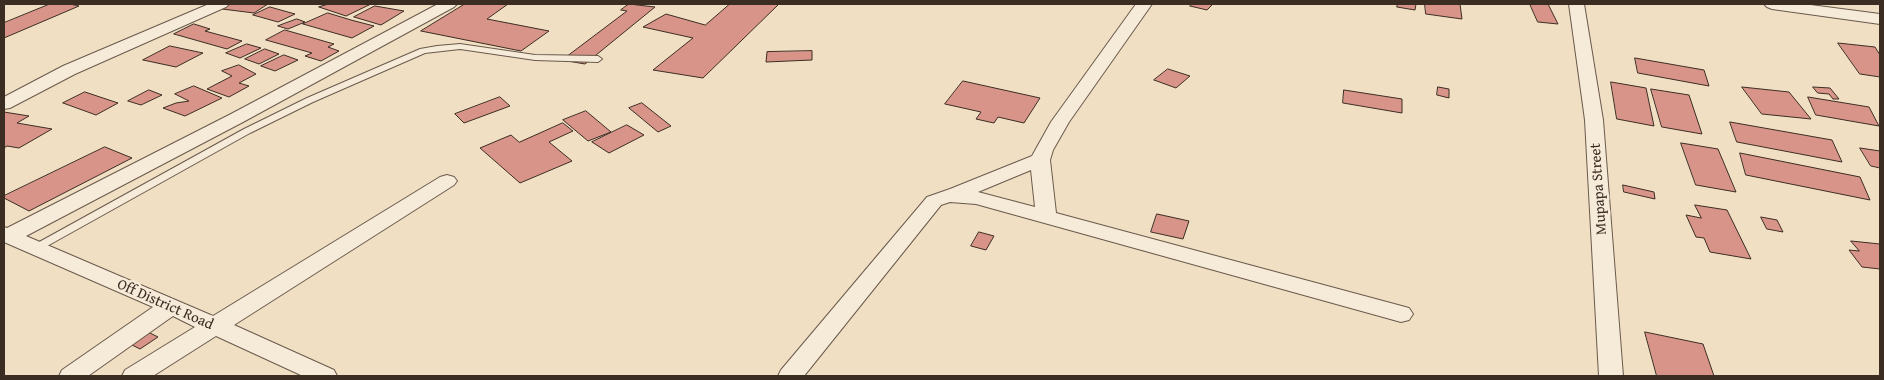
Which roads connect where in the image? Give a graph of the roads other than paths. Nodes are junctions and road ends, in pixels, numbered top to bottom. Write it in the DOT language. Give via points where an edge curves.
graph roads {
  1 [pos="221,4"];
  2 [pos="449,4"];
  3 [pos="1144,4"];
  4 [pos="1576,4"];
  5 [pos="1772,4"];
  6 [pos="1880,19"];
  7 [pos="598,59"];
  8 [pos="4,104"];
  9 [pos="1040,160"];
  10 [pos="447,181"];
  11 [pos="954,194"];
  12 [pos="1046,217"];
  13 [pos="6,235"];
  14 [pos="36,248"];
  15 [pos="171,306"];
  16 [pos="1401,314"];
  17 [pos="214,327"];
  18 [pos="71,376"];
  19 [pos="134,376"];
  20 [pos="325,376"];
  21 [pos="790,376"];
  22 [pos="1611,376"];
  1 -- 8 [label="street" via="69,70"];
  2 -- 13 [label="street" via="237,118"];
  3 -- 9 [label="street" via="1060,122"];
  4 -- 22 [label="street, Mupapa Street" via="1594,120"];
  5 -- 6 [label="street"];
  7 -- 14 [label="lane" via="516,55 460,45 423,50 247,132"];
  9 -- 11 [label="street"];
  9 -- 12 [label="street"];
  10 -- 17 [label="street"];
  11 -- 12 [label="street"];
  11 -- 21 [label="street" via="942,196 934,202"];
  12 -- 16 [label="street"];
  13 -- 14 [label="street, Off District Road"];
  14 -- 15 [label="street, Off District Road"];
  15 -- 17 [label="street, Off District Road"];
  15 -- 18 [label="street"];
  17 -- 19 [label="street"];
  17 -- 20 [label="street, Off District Road"];
}
